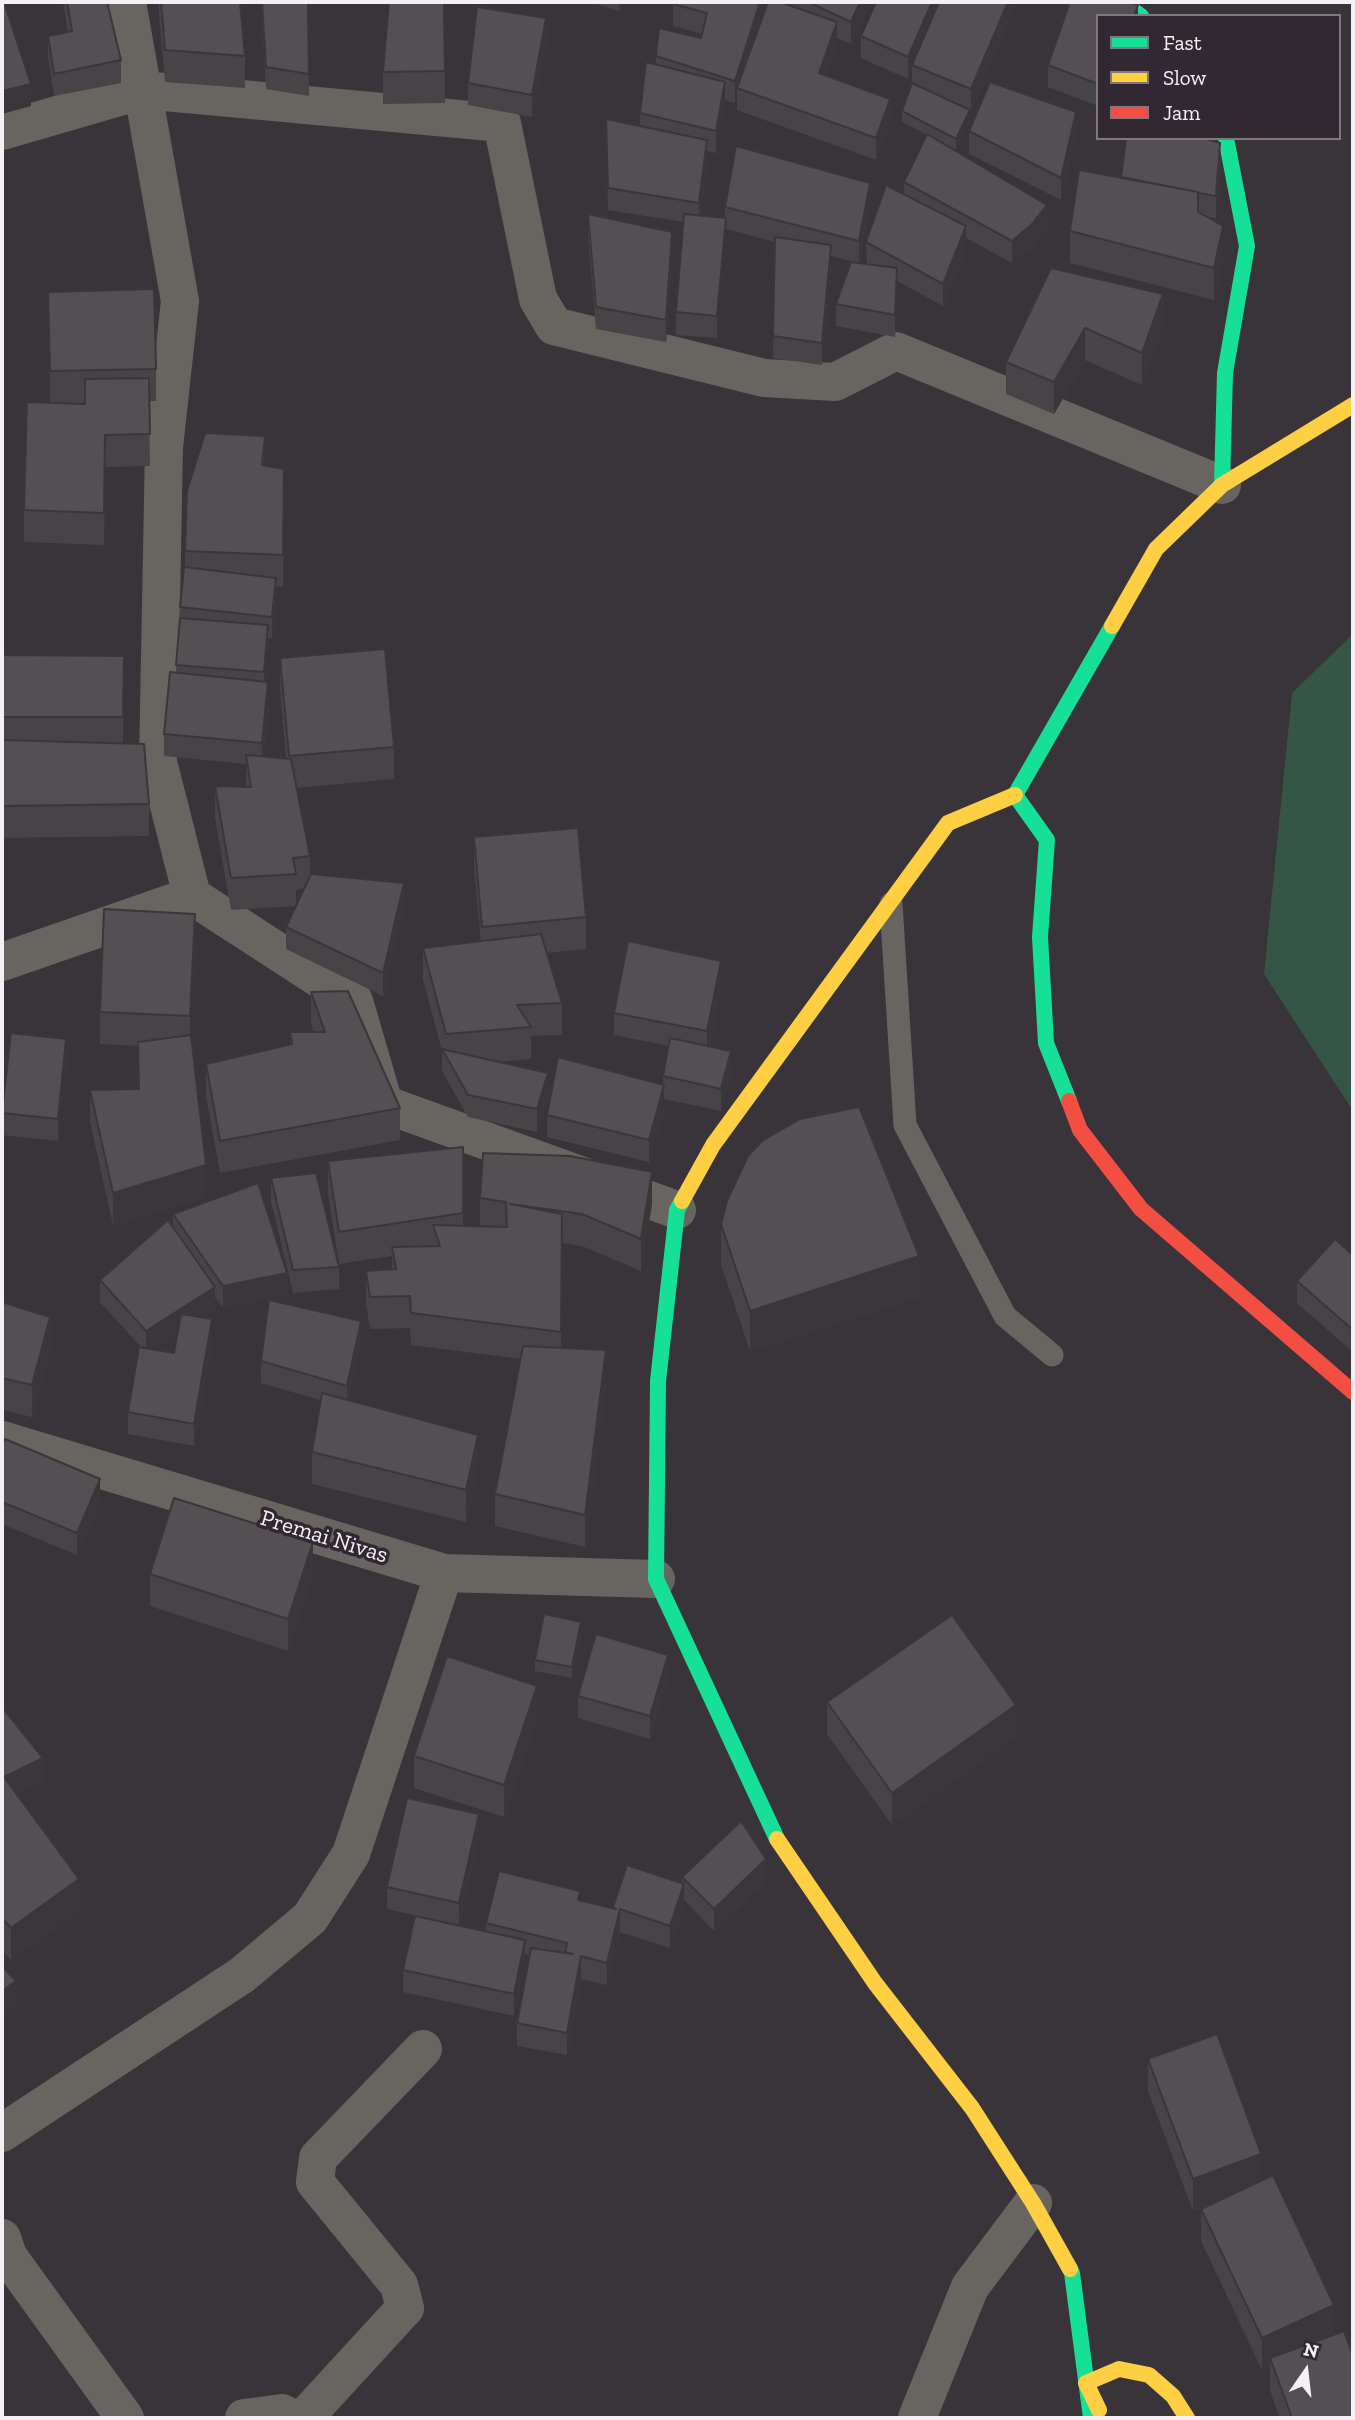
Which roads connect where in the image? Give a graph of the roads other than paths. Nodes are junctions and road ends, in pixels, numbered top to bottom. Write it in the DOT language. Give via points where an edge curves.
graph roads {
  1 [pos="127,2"];
  2 [pos="1121,2"];
  3 [pos="1138,14"];
  4 [pos="143,90"];
  5 [pos="2,131"];
  6 [pos="1226,140"];
  7 [pos="1353,405"];
  8 [pos="1222,485"];
  9 [pos="1015,795"];
  10 [pos="192,896"];
  11 [pos="891,904"];
  12 [pos="2,962"];
  13 [pos="677,1210"];
  14 [pos="1052,1355"];
  15 [pos="1353,1392"];
  16 [pos="2,1440"];
  17 [pos="444,1573"];
  18 [pos="656,1579"];
  19 [pos="423,2049"];
  20 [pos="2,2133"];
  21 [pos="1033,2203"];
  22 [pos="2,2238"];
  23 [pos="1086,2383"];
  24 [pos="125,2418"];
  25 [pos="244,2418"];
  26 [pos="292,2418"];
  27 [pos="304,2418"];
  28 [pos="917,2418"];
  29 [pos="1072,2418"];
  30 [pos="1091,2418"];
  31 [pos="1104,2418"];
  32 [pos="1187,2418"];
  1 -- 4 [label="street"];
  2 -- 3 [label="main road"];
  4 -- 5 [label="street"];
  4 -- 8 [label="street" via="502,123 538,299 554,326 764,378 835,382 896,351"];
  4 -- 10 [label="street" via="180,301 164,447 158,762"];
  6 -- 8 [label="main road" via="1247,246 1225,373"];
  7 -- 8 [label="main road"];
  8 -- 9 [label="main road" via="1156,549"];
  9 -- 11 [label="main road" via="948,823"];
  9 -- 15 [label="main road" via="1047,840 1040,937 1046,1043 1080,1130 1141,1209"];
  10 -- 12 [label="street"];
  10 -- 13 [label="street" via="354,1002 384,1104"];
  11 -- 13 [label="main road" via="713,1145"];
  11 -- 14 [label="lane" via="905,1125 1005,1316"];
  13 -- 18 [label="main road" via="657,1381"];
  16 -- 17 [label="street, Premai Nivas"];
  17 -- 18 [label="street, Premai Nivas"];
  17 -- 20 [label="street" via="351,1854 310,1918 242,1975"];
  18 -- 21 [label="main road" via="773,1834 875,1983 972,2108"];
  19 -- 27 [label="street" via="318,2158 315,2182 399,2285 405,2308"];
  21 -- 23 [label="main road" via="1072,2273"];
  21 -- 28 [label="street" via="970,2287"];
  22 -- 24 [label="street" via="8,2256"];
  23 -- 29 [label="main road"];
  23 -- 30 [label="main road"];
  23 -- 31 [label="main road"];
  23 -- 32 [label="main road" via="1119,2369 1149,2375 1173,2396"];
  25 -- 26 [label="street" via="282,2413"];
}
